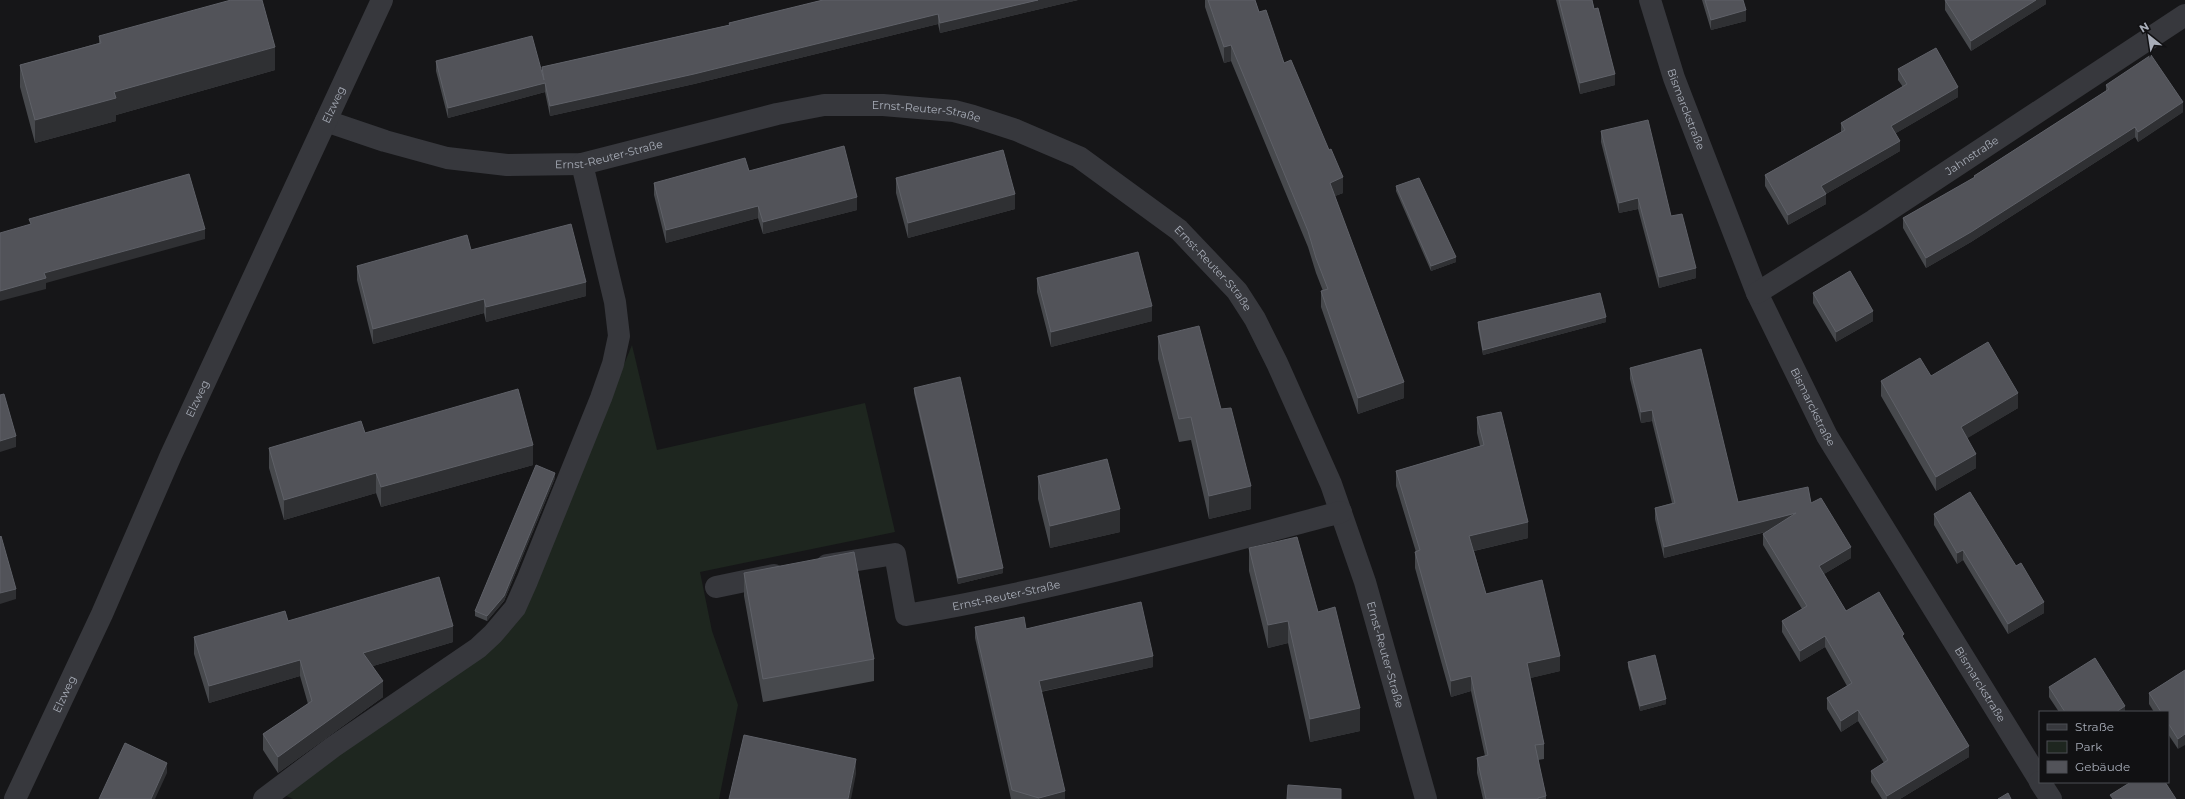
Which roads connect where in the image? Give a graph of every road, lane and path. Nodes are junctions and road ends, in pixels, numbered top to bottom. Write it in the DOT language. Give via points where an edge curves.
graph roads {
  1 [pos="382,0"];
  2 [pos="1650,0"];
  3 [pos="2185,15"];
  4 [pos="326,121"];
  5 [pos="582,164"];
  6 [pos="1757,293"];
  7 [pos="1341,512"];
  8 [pos="716,587"];
  9 [pos="2039,780"];
  10 [pos="2041,783"];
  11 [pos="15,799"];
  12 [pos="264,799"];
  13 [pos="1426,799"];
  14 [pos="2051,799"];
  1 -- 4 [label="street, Elzweg"];
  2 -- 6 [label="street, Bismarckstraße" via="1674,78"];
  3 -- 6 [label="street, Jahnstraße" via="1874,220"];
  4 -- 5 [label="street, Ernst-Reuter-Straße" via="447,158 507,166"];
  4 -- 11 [label="street, Elzweg"];
  5 -- 7 [label="street, Ernst-Reuter-Straße" via="777,114 824,105 882,105 954,111 1047,142 1079,157 1179,230 1237,291 1255,319 1277,363"];
  5 -- 12 [label="street" via="615,302 619,336 613,364 601,398 515,608 478,648 333,747"];
  6 -- 9 [label="street, Bismarckstraße" via="1827,436"];
  7 -- 8 [label="street, Ernst-Reuter-Straße" via="1144,564 906,615 895,554"];
  7 -- 13 [label="street, Ernst-Reuter-Straße" via="1365,582"];
  10 -- 14 [label="street, Bismarckstraße"];
}
